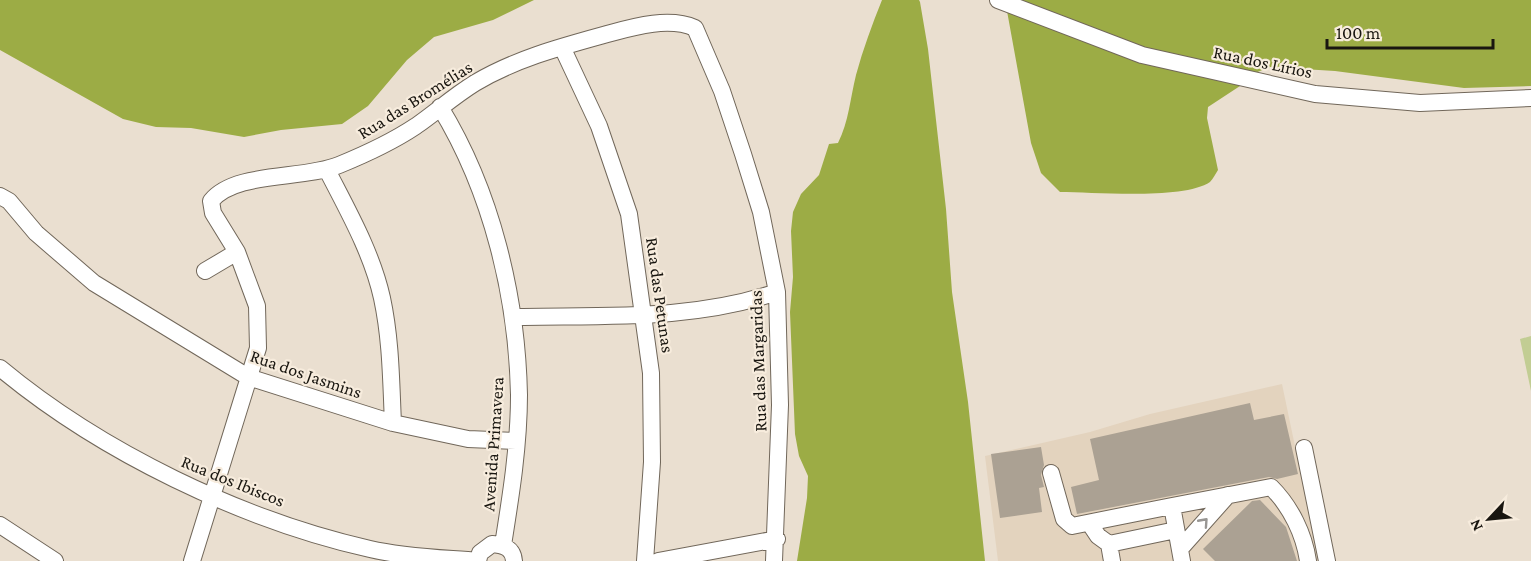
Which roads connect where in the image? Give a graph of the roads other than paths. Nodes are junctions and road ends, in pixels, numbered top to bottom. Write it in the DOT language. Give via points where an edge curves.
graph roads {
  1 [pos="998,0"];
  2 [pos="695,28"];
  3 [pos="562,47"];
  4 [pos="1531,98"];
  5 [pos="440,107"];
  6 [pos="327,170"];
  7 [pos="0,196"];
  8 [pos="237,252"];
  9 [pos="205,271"];
  10 [pos="777,292"];
  11 [pos="642,316"];
  12 [pos="514,317"];
  13 [pos="0,368"];
  14 [pos="248,377"];
  15 [pos="393,423"];
  16 [pos="516,441"];
  17 [pos="1304,448"];
  18 [pos="1051,473"];
  19 [pos="211,495"];
  20 [pos="1228,495"];
  21 [pos="1172,506"];
  22 [pos="1090,524"];
  23 [pos="0,525"];
  24 [pos="1176,530"];
  25 [pos="777,539"];
  26 [pos="1109,544"];
  27 [pos="503,545"];
  28 [pos="1181,555"];
  29 [pos="55,561"];
  30 [pos="192,561"];
  31 [pos="478,561"];
  32 [pos="514,561"];
  33 [pos="645,561"];
  34 [pos="658,561"];
  35 [pos="774,561"];
  36 [pos="1112,561"];
  37 [pos="1308,561"];
  38 [pos="1327,561"];
  1 -- 4 [label="street, Rua dos Lírios" via="1142,55 1315,94 1420,104"];
  2 -- 3 [label="street, Rua das Bromélias" via="682,22 634,26"];
  2 -- 10 [label="street, Rua das Margaridas" via="743,154"];
  3 -- 5 [label="street, Rua das Bromélias" via="504,68"];
  3 -- 11 [label="street, Rua das Petunas" via="599,126 629,214"];
  5 -- 6 [label="street, Rua das Bromélias" via="375,150"];
  5 -- 12 [label="street, Avenida Primavera" via="457,135 496,237"];
  6 -- 8 [label="street, Rua das Bromélias" via="235,185 218,193 211,201 213,213"];
  6 -- 15 [label="street" via="361,236 381,297 390,353"];
  7 -- 14 [label="street, Rua dos Jasmins" via="94,283"];
  8 -- 9 [label="street"];
  8 -- 14 [label="street, Rua das Bromélias" via="257,306 258,348"];
  10 -- 11 [label="street" via="723,306"];
  10 -- 25 [label="street, Rua das Margaridas"];
  11 -- 12 [label="street"];
  11 -- 33 [label="street, Rua das Petunas" via="651,373 652,462"];
  12 -- 16 [label="street, Avenida Primavera" via="519,397"];
  13 -- 19 [label="street, Rua dos Ibiscos" via="87,431 153,469"];
  14 -- 15 [label="street, Rua dos Jasmins"];
  14 -- 19 [label="street, Rua das Bromélias"];
  15 -- 16 [label="street, Rua dos Jasmins" via="468,439"];
  16 -- 27 [label="street, Avenida Primavera"];
  17 -- 38 [label="street"];
  18 -- 22 [label="street" via="1068,524"];
  19 -- 30 [label="street, Rua das Bromélias"];
  19 -- 31 [label="street, Rua dos Ibiscos" via="293,527 371,550"];
  20 -- 21 [label="street"];
  28 -- 20 [label="street, one-way"];
  20 -- 37 [label="street" via="1272,488 1296,523"];
  21 -- 22 [label="street"];
  21 -- 24 [label="street"];
  22 -- 26 [label="street"];
  23 -- 29 [label="street"];
  24 -- 26 [label="street"];
  24 -- 28 [label="street"];
  25 -- 34 [label="street"];
  25 -- 35 [label="street, Rua das Margaridas"];
  26 -- 36 [label="street"];
  27 -- 31 [label="street" via="487,546"];
  27 -- 32 [label="street"];
}
